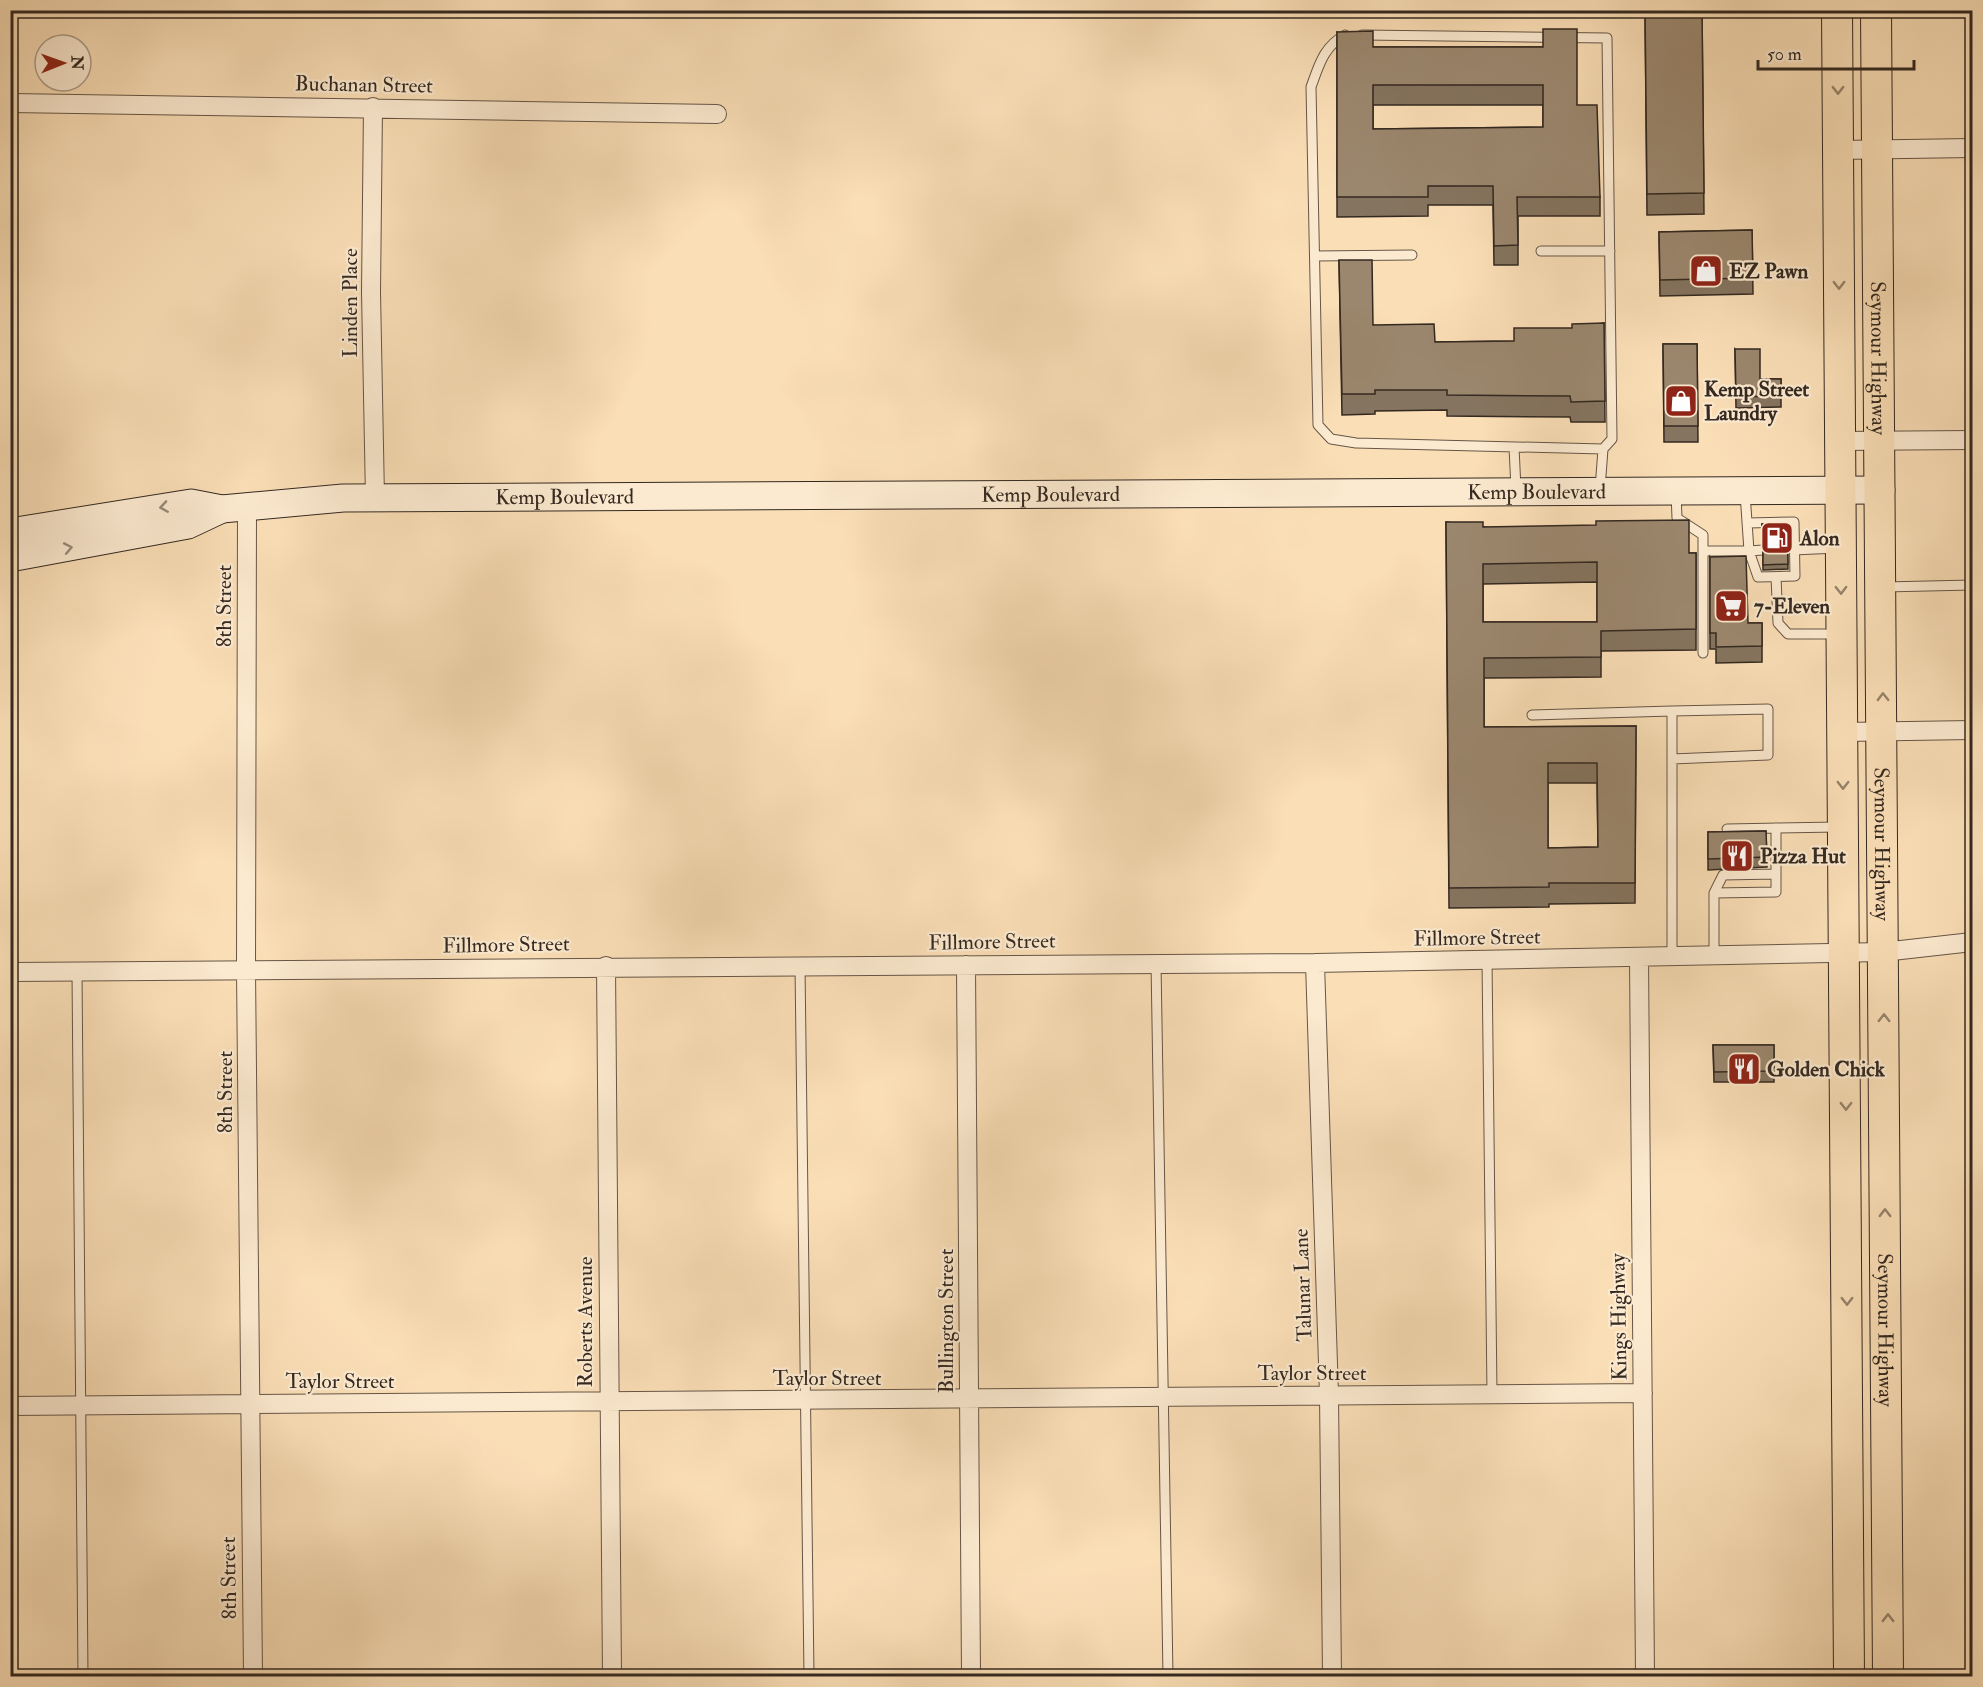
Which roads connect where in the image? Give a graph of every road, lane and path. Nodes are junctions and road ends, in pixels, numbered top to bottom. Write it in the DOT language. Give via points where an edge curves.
graph roads {
  1 [pos="1837,10"];
  2 [pos="1876,10"];
  3 [pos="10,103"];
  4 [pos="373,108"];
  5 [pos="717,114"];
  6 [pos="1972,148"];
  7 [pos="1877,149"];
  8 [pos="1838,150"];
  9 [pos="1541,251"];
  10 [pos="1610,251"];
  11 [pos="1412,255"];
  12 [pos="1315,256"];
  13 [pos="1972,440"];
  14 [pos="1840,441"];
  15 [pos="1881,441"];
  16 [pos="1514,447"];
  17 [pos="1604,449"];
  18 [pos="1840,489"];
  19 [pos="1745,490"];
  20 [pos="1881,490"];
  21 [pos="1676,491"];
  22 [pos="1516,492"];
  23 [pos="1599,492"];
  24 [pos="375,498"];
  25 [pos="234,508"];
  26 [pos="1748,523"];
  27 [pos="10,532"];
  28 [pos="1840,548"];
  29 [pos="1762,550"];
  30 [pos="1794,550"];
  31 [pos="1702,551"];
  32 [pos="1749,551"];
  33 [pos="10,558"];
  34 [pos="1776,577"];
  35 [pos="1972,585"];
  36 [pos="1881,586"];
  37 [pos="1842,634"];
  38 [pos="1703,653"];
  39 [pos="1671,711"];
  40 [pos="1532,715"];
  41 [pos="1972,730"];
  42 [pos="1883,731"];
  43 [pos="1843,732"];
  44 [pos="1672,759"];
  45 [pos="1844,827"];
  46 [pos="1776,828"];
  47 [pos="1727,829"];
  48 [pos="1776,874"];
  49 [pos="1714,893"];
  50 [pos="1972,942"];
  51 [pos="1883,952"];
  52 [pos="1845,953"];
  53 [pos="1714,956"];
  54 [pos="1672,957"];
  55 [pos="1639,958"];
  56 [pos="1487,960"];
  57 [pos="1156,963"];
  58 [pos="1315,963"];
  59 [pos="966,965"];
  60 [pos="606,966"];
  61 [pos="800,966"];
  62 [pos="246,970"];
  63 [pos="10,972"];
  64 [pos="77,972"];
  65 [pos="1848,1388"];
  66 [pos="1886,1388"];
  67 [pos="1643,1393"];
  68 [pos="1492,1394"];
  69 [pos="1329,1395"];
  70 [pos="1163,1396"];
  71 [pos="969,1400"];
  72 [pos="608,1401"];
  73 [pos="806,1401"];
  74 [pos="250,1404"];
  75 [pos="10,1406"];
  76 [pos="81,1406"];
  77 [pos="83,1677"];
  78 [pos="253,1677"];
  79 [pos="612,1677"];
  80 [pos="809,1677"];
  81 [pos="971,1677"];
  82 [pos="1168,1677"];
  83 [pos="1332,1677"];
  84 [pos="1645,1677"];
  85 [pos="1849,1677"];
  86 [pos="1888,1677"];
  1 -- 8 [label="main road, Seymour Highway, one-way"];
  2 -- 7 [label="main road, Seymour Highway"];
  3 -- 4 [label="street, Buchanan Street"];
  4 -- 5 [label="street, Buchanan Street"];
  4 -- 24 [label="street, Linden Place"];
  6 -- 7 [label="street"];
  7 -- 8 [label="street"];
  7 -- 15 [label="main road, Seymour Highway"];
  8 -- 14 [label="main road, Seymour Highway, one-way"];
  9 -- 10 [label="lane"];
  10 -- 12 [label="lane" via="1607,38 1344,35 1322,55 1311,87"];
  10 -- 17 [label="lane" via="1612,438"];
  11 -- 12 [label="lane"];
  12 -- 16 [label="lane" via="1318,425 1331,439"];
  13 -- 15 [label="street"];
  14 -- 15 [label="street"];
  14 -- 18 [label="main road, Seymour Highway"];
  15 -- 20 [label="main road, Seymour Highway"];
  16 -- 17 [label="lane"];
  16 -- 22 [label="lane"];
  17 -- 23 [label="lane"];
  18 -- 19 [label="main road, Kemp Boulevard"];
  18 -- 20 [label="main road, Kemp Boulevard"];
  18 -- 28 [label="main road, Seymour Highway"];
  19 -- 21 [label="main road, Kemp Boulevard"];
  19 -- 26 [label="lane"];
  20 -- 36 [label="main road, Seymour Highway"];
  21 -- 23 [label="main road, Kemp Boulevard"];
  21 -- 31 [label="lane" via="1677,519 1703,535"];
  22 -- 23 [label="main road, Kemp Boulevard"];
  22 -- 24 [label="main road, Kemp Boulevard"];
  24 -- 25 [label="main road, Kemp Boulevard"];
  25 -- 27 [label="main road, Kemp Boulevard, one-way" via="191,503"];
  33 -- 25 [label="main road, Kemp Boulevard, one-way" via="188,525"];
  25 -- 62 [label="street, 8th Street"];
  26 -- 30 [label="lane" via="1794,522"];
  26 -- 32 [label="lane"];
  28 -- 30 [label="lane"];
  28 -- 37 [label="main road, Seymour Highway, one-way"];
  29 -- 32 [label="lane"];
  30 -- 34 [label="lane" via="1795,576"];
  31 -- 32 [label="lane"];
  31 -- 38 [label="lane"];
  32 -- 34 [label="lane" via="1758,577"];
  34 -- 37 [label="lane" via="1778,623 1788,634"];
  35 -- 36 [label="lane"];
  42 -- 36 [label="main road, Seymour Highway, one-way"];
  37 -- 43 [label="main road, Seymour Highway"];
  39 -- 40 [label="lane"];
  39 -- 44 [label="lane"];
  39 -- 44 [label="lane" via="1768,709 1768,755"];
  41 -- 42 [label="street"];
  42 -- 43 [label="street"];
  42 -- 51 [label="main road, Seymour Highway"];
  43 -- 45 [label="main road, Seymour Highway, one-way"];
  44 -- 54 [label="lane"];
  45 -- 46 [label="lane"];
  45 -- 52 [label="main road, Seymour Highway"];
  46 -- 47 [label="lane"];
  46 -- 48 [label="lane"];
  48 -- 49 [label="lane" via="1723,875"];
  48 -- 49 [label="lane" via="1776,892"];
  49 -- 53 [label="lane"];
  50 -- 51 [label="street, Fillmore Street"];
  51 -- 52 [label="street, Fillmore Street"];
  66 -- 51 [label="main road, Seymour Highway, one-way"];
  52 -- 53 [label="street, Fillmore Street"];
  52 -- 65 [label="main road, Seymour Highway, one-way"];
  53 -- 54 [label="street, Fillmore Street"];
  54 -- 55 [label="street, Fillmore Street"];
  55 -- 56 [label="street, Fillmore Street"];
  55 -- 67 [label="street, Kings Highway"];
  56 -- 58 [label="street, Fillmore Street"];
  56 -- 68 [label="lane"];
  57 -- 58 [label="street, Fillmore Street"];
  57 -- 59 [label="street, Fillmore Street"];
  57 -- 70 [label="lane"];
  58 -- 69 [label="street, Talunar Lane"];
  59 -- 61 [label="street, Fillmore Street"];
  59 -- 71 [label="street, Bullington Street"];
  60 -- 61 [label="street, Fillmore Street"];
  60 -- 62 [label="street, Fillmore Street"];
  60 -- 72 [label="street, Roberts Avenue"];
  61 -- 73 [label="lane"];
  62 -- 64 [label="street, Fillmore Street"];
  62 -- 74 [label="street, 8th Street"];
  63 -- 64 [label="street, Fillmore Street"];
  64 -- 76 [label="lane"];
  65 -- 66 [label="main road"];
  65 -- 85 [label="main road, Seymour Highway"];
  86 -- 66 [label="main road, Seymour Highway, one-way"];
  67 -- 68 [label="street, Taylor Street"];
  67 -- 84 [label="street, Kings Highway"];
  68 -- 69 [label="street, Taylor Street"];
  69 -- 70 [label="street, Taylor Street"];
  69 -- 83 [label="street, Talunar Lane"];
  70 -- 71 [label="street, Taylor Street"];
  70 -- 82 [label="lane"];
  71 -- 73 [label="street, Taylor Street"];
  71 -- 81 [label="street, Bullington Street"];
  72 -- 73 [label="street, Taylor Street"];
  72 -- 74 [label="street, Taylor Street"];
  72 -- 79 [label="street, Roberts Avenue"];
  73 -- 80 [label="lane"];
  74 -- 76 [label="street, Taylor Street"];
  74 -- 78 [label="street, 8th Street"];
  75 -- 76 [label="street, Taylor Street"];
  76 -- 77 [label="lane"];
}
